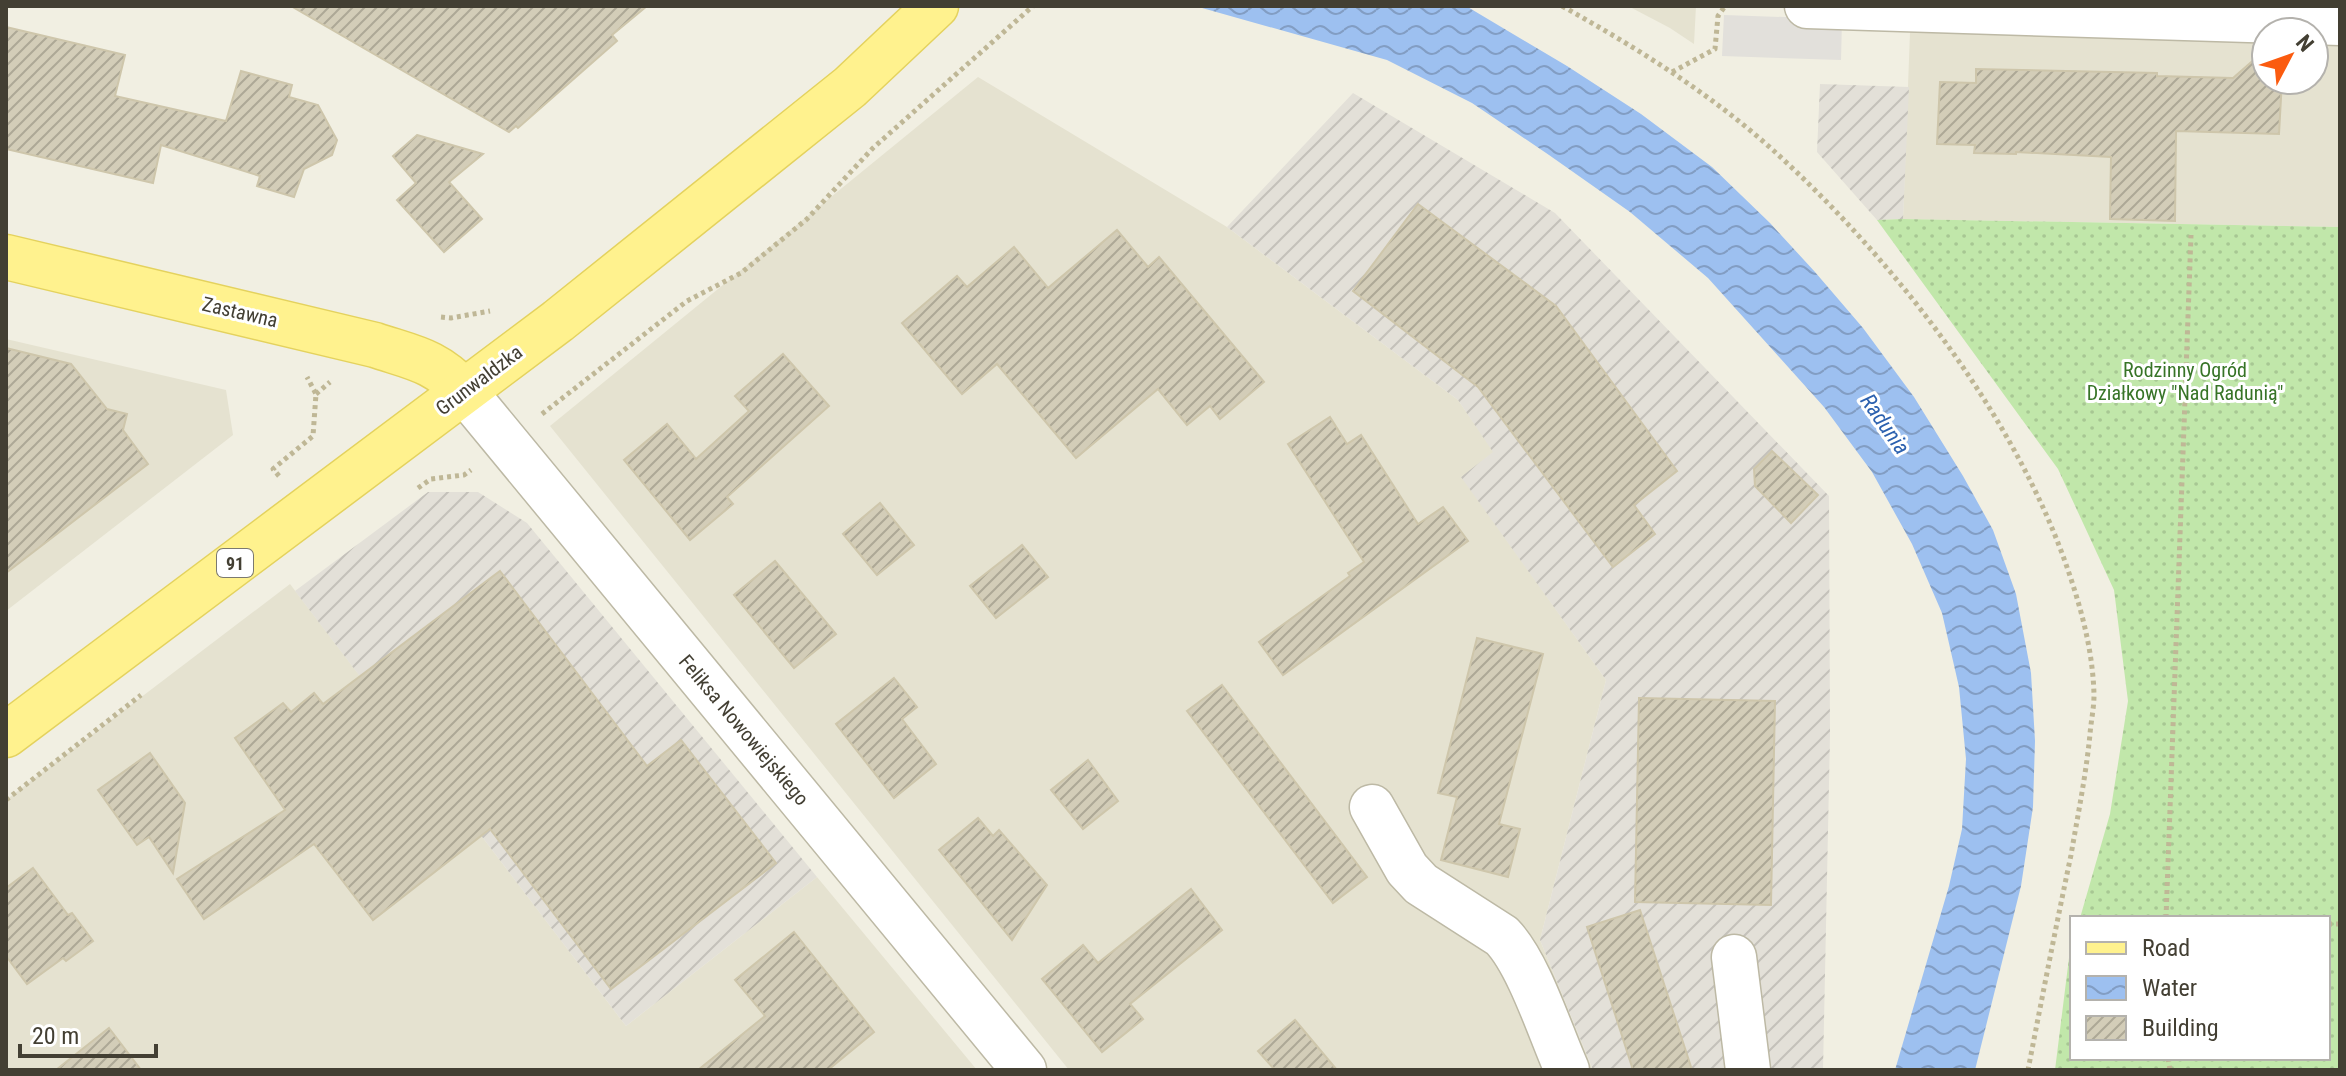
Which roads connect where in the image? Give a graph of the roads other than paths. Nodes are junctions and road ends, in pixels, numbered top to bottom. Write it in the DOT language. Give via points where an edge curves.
graph roads {
  1 [pos="936,6"];
  2 [pos="1807,6"];
  3 [pos="2340,23"];
  4 [pos="6,257"];
  5 [pos="464,391"];
  6 [pos="6,735"];
  7 [pos="1372,807"];
  8 [pos="1734,957"];
  9 [pos="1024,1070"];
  10 [pos="1567,1070"];
  11 [pos="1748,1070"];
  1 -- 5 [label="main road, Grunwaldzka / 91" via="850,87"];
  2 -- 3 [label="street"];
  4 -- 5 [label="main road, Zastawna" via="375,345 430,363"];
  5 -- 6 [label="main road, Grunwaldzka / 91"];
  5 -- 9 [label="street, Feliksa Nowowiejskiego"];
  7 -- 10 [label="street" via="1421,884 1511,945"];
  8 -- 11 [label="street"];
}
